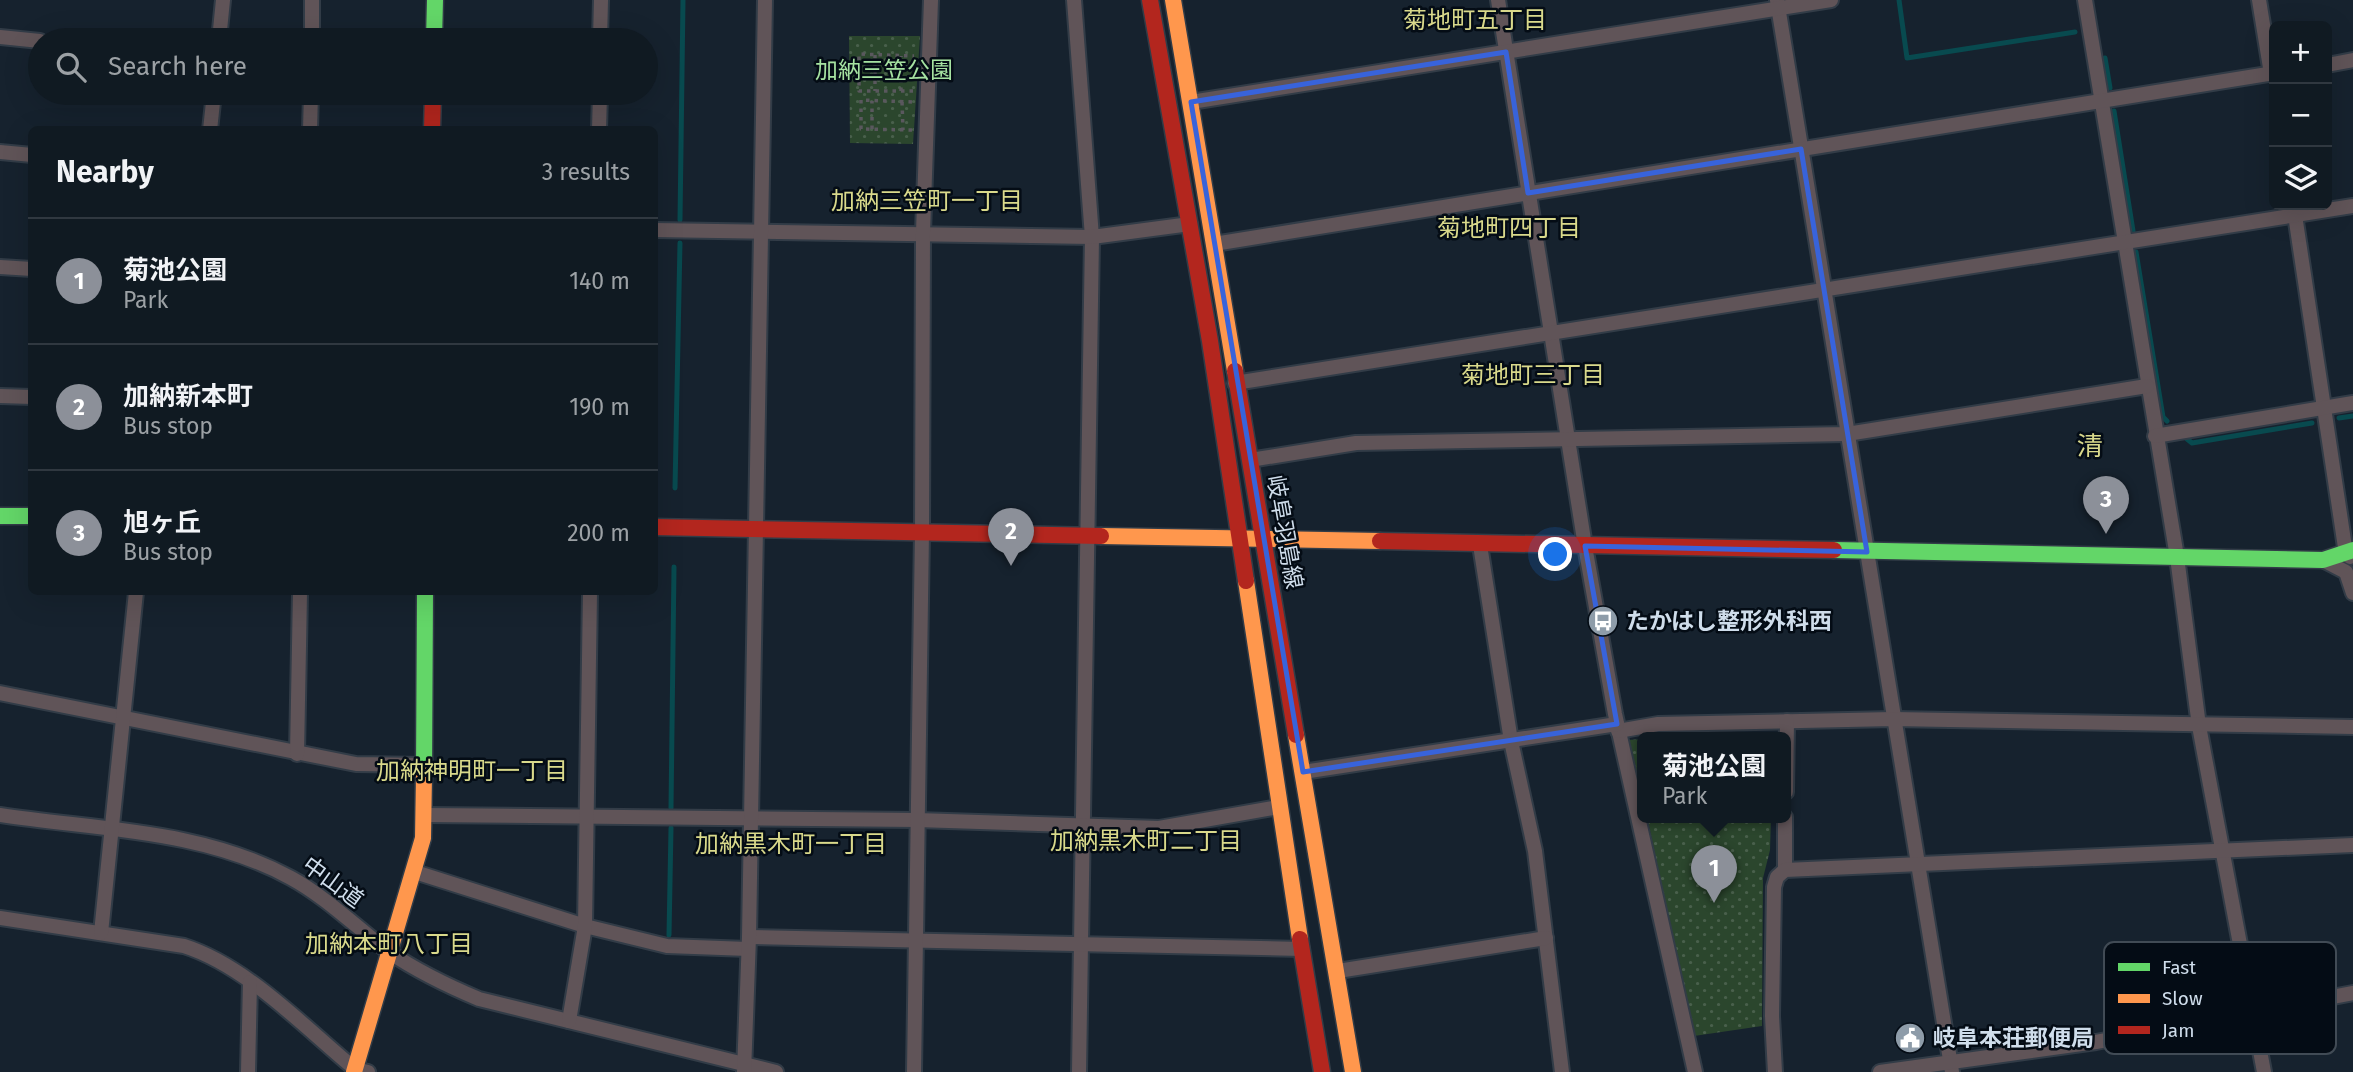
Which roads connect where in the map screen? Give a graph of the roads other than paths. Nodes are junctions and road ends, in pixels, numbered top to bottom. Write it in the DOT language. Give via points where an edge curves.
graph roads {
  1 [pos="223,0"];
  2 [pos="312,0"];
  3 [pos="435,0"];
  4 [pos="601,0"];
  5 [pos="765,0"];
  6 [pos="930,0"];
  7 [pos="1074,0"];
  8 [pos="1150,0"];
  9 [pos="1173,0"];
  10 [pos="1498,0"];
  11 [pos="1831,0"];
  12 [pos="2085,0"];
  13 [pos="2259,0"];
  14 [pos="1778,4"];
  15 [pos="220,28"];
  16 [pos="312,28"];
  17 [pos="434,28"];
  18 [pos="600,28"];
  19 [pos="0,37"];
  20 [pos="28,40"];
  21 [pos="1506,52"];
  22 [pos="2269,52"];
  23 [pos="2353,60"];
  24 [pos="2332,64"];
  25 [pos="2269,74"];
  26 [pos="2101,101"];
  27 [pos="1191,102"];
  28 [pos="213,105"];
  29 [pos="310,105"];
  30 [pos="433,105"];
  31 [pos="600,105"];
  32 [pos="210,126"];
  33 [pos="310,126"];
  34 [pos="432,126"];
  35 [pos="599,126"];
  36 [pos="1801,149"];
  37 [pos="0,152"];
  38 [pos="28,155"];
  39 [pos="1528,193"];
  40 [pos="2353,206"];
  41 [pos="2295,215"];
  42 [pos="1190,224"];
  43 [pos="658,230"];
  44 [pos="761,231"];
  45 [pos="923,233"];
  46 [pos="1092,237"];
  47 [pos="2124,242"];
  48 [pos="1214,244"];
  49 [pos="0,267"];
  50 [pos="28,270"];
  51 [pos="1824,290"];
  52 [pos="1550,333"];
  53 [pos="1235,383"];
  54 [pos="2147,386"];
  55 [pos="0,396"];
  56 [pos="28,397"];
  57 [pos="2353,403"];
  58 [pos="2325,408"];
  59 [pos="1847,434"];
  60 [pos="2155,436"];
  61 [pos="1567,438"];
  62 [pos="1250,460"];
  63 [pos="0,516"];
  64 [pos="28,516"];
  65 [pos="658,527"];
  66 [pos="757,529"];
  67 [pos="922,532"];
  68 [pos="1088,534"];
  69 [pos="1239,537"];
  70 [pos="1263,538"];
  71 [pos="1480,545"];
  72 [pos="1585,546"];
  73 [pos="1867,552"];
  74 [pos="2351,554"];
  75 [pos="2177,557"];
  76 [pos="2323,560"];
  77 [pos="2353,593"];
  78 [pos="136,595"];
  79 [pos="300,595"];
  80 [pos="425,595"];
  81 [pos="590,595"];
  82 [pos="0,693"];
  83 [pos="125,717"];
  84 [pos="1893,719"];
  85 [pos="1787,720"];
  86 [pos="2199,726"];
  87 [pos="2353,727"];
  88 [pos="1617,728"];
  89 [pos="1787,732"];
  90 [pos="1511,741"];
  91 [pos="297,754"];
  92 [pos="425,765"];
  93 [pos="1303,772"];
  94 [pos="1279,807"];
  95 [pos="425,814"];
  96 [pos="0,815"];
  97 [pos="587,816"];
  98 [pos="1637,816"];
  99 [pos="751,818"];
  100 [pos="916,820"];
  101 [pos="1639,823"];
  102 [pos="1786,823"];
  103 [pos="1084,824"];
  104 [pos="112,827"];
  105 [pos="2353,845"];
  106 [pos="2221,850"];
  107 [pos="1920,865"];
  108 [pos="1785,870"];
  109 [pos="415,872"];
  110 [pos="0,918"];
  111 [pos="585,926"];
  112 [pos="102,933"];
  113 [pos="1546,938"];
  114 [pos="914,940"];
  115 [pos="2239,942"];
  116 [pos="749,943"];
  117 [pos="1082,943"];
  118 [pos="1303,949"];
  119 [pos="391,953"];
  120 [pos="1338,971"];
  121 [pos="250,982"];
  122 [pos="569,1021"];
  123 [pos="2104,1040"];
  124 [pos="2261,1054"];
  125 [pos="1952,1068"];
  126 [pos="744,1069"];
  127 [pos="359,1071"];
  128 [pos="248,1072"];
  129 [pos="776,1072"];
  130 [pos="914,1072"];
  131 [pos="1079,1072"];
  132 [pos="1322,1072"];
  133 [pos="1353,1072"];
  134 [pos="1562,1072"];
  135 [pos="1695,1072"];
  136 [pos="1775,1072"];
  137 [pos="1880,1072"];
  138 [pos="2264,1072"];
  1 -- 15 [label="street"];
  2 -- 16 [label="street"];
  3 -- 17 [label="street"];
  4 -- 18 [label="street"];
  5 -- 44 [label="street"];
  6 -- 45 [label="street"];
  7 -- 46 [label="street"];
  8 -- 42 [label="street, 岐阜羽島線"];
  9 -- 27 [label="street, 岐阜羽島線"];
  10 -- 21 [label="street"];
  11 -- 14 [label="street"];
  12 -- 26 [label="street"];
  13 -- 22 [label="street"];
  14 -- 21 [label="street"];
  14 -- 36 [label="street"];
  19 -- 20 [label="street"];
  21 -- 27 [label="street"];
  21 -- 39 [label="street"];
  23 -- 24 [label="street"];
  25 -- 26 [label="street"];
  26 -- 36 [label="street"];
  26 -- 47 [label="street"];
  27 -- 48 [label="street, 岐阜羽島線"];
  28 -- 32 [label="street"];
  29 -- 33 [label="street"];
  30 -- 34 [label="street"];
  31 -- 35 [label="street"];
  36 -- 39 [label="street"];
  36 -- 51 [label="street"];
  37 -- 38 [label="street"];
  39 -- 48 [label="street"];
  39 -- 52 [label="street"];
  40 -- 41 [label="street"];
  41 -- 47 [label="street"];
  41 -- 58 [label="street"];
  42 -- 46 [label="street"];
  42 -- 69 [label="street, 岐阜羽島線"];
  43 -- 44 [label="street"];
  44 -- 45 [label="street"];
  44 -- 66 [label="street"];
  45 -- 46 [label="street"];
  45 -- 67 [label="street"];
  46 -- 68 [label="street"];
  47 -- 51 [label="street"];
  47 -- 54 [label="street"];
  48 -- 53 [label="street, 岐阜羽島線"];
  49 -- 50 [label="street"];
  51 -- 52 [label="street"];
  51 -- 59 [label="street"];
  52 -- 53 [label="street"];
  52 -- 61 [label="street"];
  53 -- 62 [label="street, 岐阜羽島線"];
  54 -- 59 [label="street"];
  54 -- 60 [label="street"];
  55 -- 56 [label="street"];
  57 -- 58 [label="street"];
  58 -- 60 [label="street"];
  58 -- 74 [label="street"];
  59 -- 61 [label="street"];
  59 -- 73 [label="street"];
  60 -- 75 [label="street"];
  61 -- 62 [label="street" via="1356,443"];
  61 -- 72 [label="street"];
  62 -- 70 [label="street, 岐阜羽島線"];
  63 -- 64 [label="street"];
  65 -- 66 [label="street"];
  66 -- 67 [label="street"];
  66 -- 99 [label="street"];
  67 -- 68 [label="street"];
  67 -- 100 [label="street"];
  68 -- 69 [label="street"];
  68 -- 103 [label="street"];
  69 -- 70 [label="street"];
  69 -- 94 [label="street, 岐阜羽島線"];
  70 -- 71 [label="street"];
  70 -- 93 [label="street, 岐阜羽島線"];
  71 -- 72 [label="street"];
  71 -- 90 [label="street"];
  72 -- 73 [label="street"];
  72 -- 88 [label="street"];
  73 -- 75 [label="street"];
  73 -- 84 [label="street"];
  74 -- 76 [label="street"];
  75 -- 76 [label="street"];
  75 -- 86 [label="street"];
  76 -- 77 [label="street" via="2346,572"];
  78 -- 83 [label="street"];
  79 -- 91 [label="street"];
  80 -- 92 [label="street"];
  81 -- 97 [label="street"];
  82 -- 83 [label="street"];
  83 -- 91 [label="street"];
  83 -- 104 [label="street"];
  84 -- 85 [label="street"];
  84 -- 86 [label="street"];
  84 -- 107 [label="street"];
  85 -- 88 [label="street"];
  85 -- 89 [label="street"];
  86 -- 87 [label="street"];
  86 -- 106 [label="street"];
  88 -- 90 [label="street"];
  88 -- 98 [label="street"];
  90 -- 93 [label="street"];
  90 -- 113 [label="street" via="1535,851"];
  91 -- 92 [label="street" via="356,764"];
  92 -- 95 [label="street"];
  93 -- 120 [label="street, 岐阜羽島線"];
  94 -- 103 [label="street" via="1159,828"];
  94 -- 118 [label="street, 岐阜羽島線"];
  95 -- 97 [label="street"];
  95 -- 109 [label="street"];
  96 -- 104 [label="street, 中山道"];
  97 -- 99 [label="street"];
  97 -- 111 [label="street"];
  99 -- 100 [label="street"];
  99 -- 116 [label="street"];
  100 -- 103 [label="street"];
  100 -- 114 [label="street"];
  101 -- 135 [label="street"];
  102 -- 108 [label="street"];
  103 -- 117 [label="street"];
  104 -- 112 [label="street"];
  104 -- 119 [label="street, 中山道" via="184,839 269,867 294,879"];
  105 -- 106 [label="street"];
  106 -- 107 [label="street"];
  106 -- 115 [label="street"];
  107 -- 108 [label="street"];
  107 -- 125 [label="street"];
  108 -- 136 [label="street" via="1773,887"];
  109 -- 111 [label="street"];
  109 -- 119 [label="street"];
  110 -- 112 [label="street"];
  111 -- 116 [label="street" via="667,946"];
  111 -- 122 [label="street"];
  112 -- 121 [label="street" via="202,951"];
  113 -- 120 [label="street"];
  113 -- 134 [label="street"];
  114 -- 116 [label="street"];
  114 -- 117 [label="street"];
  114 -- 130 [label="street"];
  116 -- 126 [label="street"];
  117 -- 118 [label="street"];
  117 -- 131 [label="street"];
  118 -- 132 [label="street, 岐阜羽島線"];
  119 -- 122 [label="street, 中山道" via="479,999"];
  119 -- 127 [label="street"];
  120 -- 133 [label="street, 岐阜羽島線"];
  121 -- 127 [label="street"];
  121 -- 128 [label="street"];
  122 -- 126 [label="street, 中山道"];
  123 -- 125 [label="street"];
  124 -- 138 [label="street"];
  125 -- 137 [label="street"];
  126 -- 129 [label="street, 中山道"];
}
